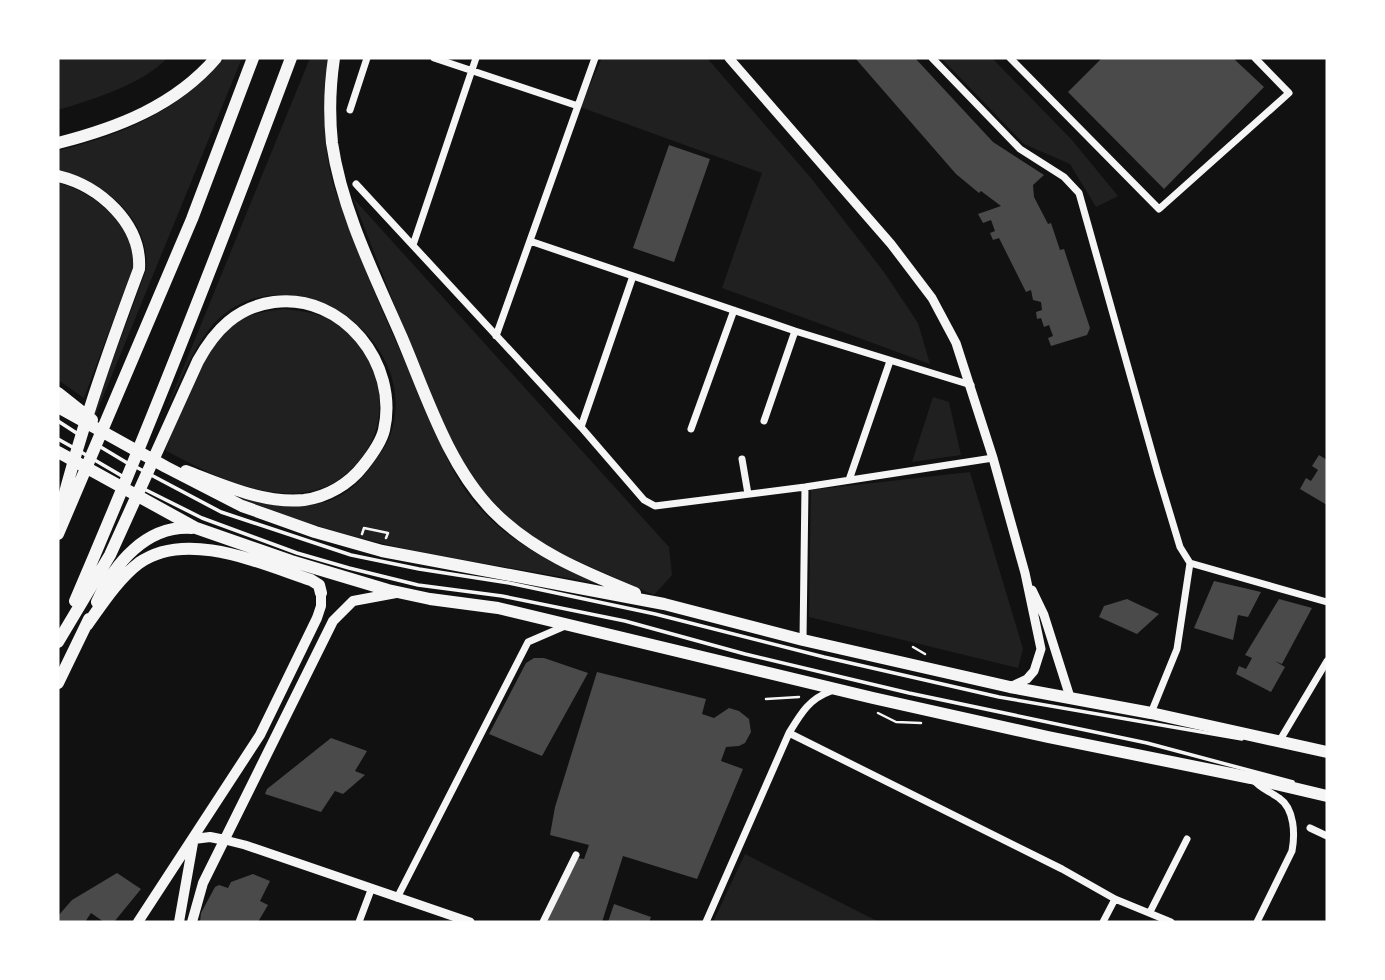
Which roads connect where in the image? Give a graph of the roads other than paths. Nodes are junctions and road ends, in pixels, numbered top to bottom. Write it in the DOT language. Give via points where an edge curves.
graph roads {
  1 [pos="216,58"];
  2 [pos="253,58"];
  3 [pos="291,58"];
  4 [pos="334,58"];
  5 [pos="367,58"];
  6 [pos="434,58"];
  7 [pos="476,58"];
  8 [pos="595,58"];
  9 [pos="729,58"];
  10 [pos="932,58"];
  11 [pos="1010,58"];
  12 [pos="1255,58"];
  13 [pos="472,71"];
  14 [pos="578,106"];
  15 [pos="349,110"];
  16 [pos="58,143"];
  17 [pos="58,176"];
  18 [pos="356,184"];
  19 [pos="530,241"];
  20 [pos="413,245"];
  21 [pos="633,276"];
  22 [pos="734,310"];
  23 [pos="795,331"];
  24 [pos="496,336"];
  25 [pos="890,360"];
  26 [pos="971,385"];
  27 [pos="58,393"];
  28 [pos="58,407"];
  29 [pos="58,421"];
  30 [pos="764,421"];
  31 [pos="581,427"];
  32 [pos="691,429"];
  33 [pos="111,436"];
  34 [pos="58,439"];
  35 [pos="139,452"];
  36 [pos="58,453"];
  37 [pos="993,458"];
  38 [pos="742,459"];
  39 [pos="849,480"];
  40 [pos="805,487"];
  41 [pos="748,494"];
  42 [pos="63,515"];
  43 [pos="196,528"];
  44 [pos="58,534"];
  45 [pos="1190,563"];
  46 [pos="1024,573"];
  47 [pos="400,592"];
  48 [pos="321,593"];
  49 [pos="1327,602"];
  50 [pos="664,604"];
  51 [pos="569,624"];
  52 [pos="87,625"];
  53 [pos="803,640"];
  54 [pos="58,641"];
  55 [pos="1327,661"];
  56 [pos="58,683"];
  57 [pos="1010,687"];
  58 [pos="835,690"];
  59 [pos="1070,697"];
  60 [pos="1151,713"];
  61 [pos="789,733"];
  62 [pos="1280,740"];
  63 [pos="1327,753"];
  64 [pos="1251,778"];
  65 [pos="1327,796"];
  66 [pos="1310,828"];
  67 [pos="1327,836"];
  68 [pos="194,839"];
  69 [pos="1187,839"];
  70 [pos="225,840"];
  71 [pos="576,855"];
  72 [pos="371,890"];
  73 [pos="397,898"];
  74 [pos="1115,899"];
  75 [pos="1150,912"];
  76 [pos="138,922"];
  77 [pos="179,922"];
  78 [pos="192,922"];
  79 [pos="359,922"];
  80 [pos="470,922"];
  81 [pos="543,922"];
  82 [pos="706,922"];
  83 [pos="1103,922"];
  84 [pos="1171,922"];
  85 [pos="1256,922"];
  1 -- 16 [label="highway" via="149,111 115,127"];
  2 -- 42 [label="highway" via="192,219"];
  3 -- 54 [label="highway" via="151,421"];
  4 -- 50 [label="highway" via="332,142 343,187 366,255 469,483 507,524 548,554"];
  5 -- 15 [label="street"];
  6 -- 13 [label="street"];
  7 -- 13 [label="street"];
  8 -- 14 [label="street"];
  9 -- 26 [label="street" via="891,244 932,298"];
  10 -- 45 [label="street" via="1020,149 1064,177 1079,193 1158,474 1180,547"];
  11 -- 12 [label="street" via="1159,209 1289,93"];
  13 -- 14 [label="street"];
  13 -- 20 [label="street"];
  14 -- 19 [label="street"];
  17 -- 42 [label="highway" via="75,180 111,205 131,230 140,256 74,456"];
  18 -- 20 [label="street"];
  19 -- 21 [label="street"];
  19 -- 24 [label="street"];
  20 -- 24 [label="street"];
  21 -- 22 [label="street"];
  21 -- 31 [label="street"];
  22 -- 23 [label="street"];
  22 -- 32 [label="street"];
  23 -- 25 [label="street"];
  23 -- 30 [label="street"];
  24 -- 31 [label="street"];
  25 -- 26 [label="street"];
  25 -- 39 [label="street"];
  26 -- 37 [label="street"];
  27 -- 33 [label="highway"];
  28 -- 33 [label="highway"];
  29 -- 63 [label="lane" via="160,482 221,512 351,555 655,614 999,697"];
  31 -- 41 [label="street" via="644,500 655,506"];
  33 -- 35 [label="highway"];
  34 -- 65 [label="lane" via="155,496 310,557 418,585 502,596 625,621 897,690 1147,743 1284,779"];
  35 -- 50 [label="highway" via="242,506 315,532 404,556"];
  35 -- 54 [label="highway" via="244,492 291,500 324,495 343,485 372,455 384,432 385,386 371,349 361,337 319,308 286,301 262,304 226,322 209,341 166,428 110,555"];
  36 -- 43 [label="highway"];
  37 -- 39 [label="street"];
  37 -- 46 [label="street"];
  38 -- 41 [label="street"];
  39 -- 40 [label="street"];
  40 -- 41 [label="street"];
  40 -- 53 [label="street"];
  42 -- 44 [label="highway"];
  43 -- 47 [label="highway"];
  43 -- 52 [label="highway" via="163,532 139,545 104,586"];
  45 -- 49 [label="street"];
  45 -- 60 [label="street" via="1177,649"];
  46 -- 57 [label="street" via="1041,649 1034,671"];
  46 -- 59 [label="street" via="1044,615"];
  47 -- 51 [label="highway"];
  47 -- 70 [label="main road" via="354,601 333,621"];
  48 -- 52 [label="highway" via="312,580 240,557 174,549 134,567"];
  48 -- 68 [label="main road" via="317,618 260,735"];
  50 -- 53 [label="highway"];
  51 -- 58 [label="highway"];
  51 -- 73 [label="street" via="528,642"];
  52 -- 56 [label="highway"];
  53 -- 57 [label="highway"];
  55 -- 62 [label="street"];
  57 -- 59 [label="highway"];
  58 -- 61 [label="street" via="817,696 803,708"];
  58 -- 64 [label="highway"];
  59 -- 60 [label="highway"];
  60 -- 62 [label="highway"];
  61 -- 74 [label="street"];
  61 -- 82 [label="street"];
  62 -- 63 [label="highway"];
  64 -- 65 [label="highway"];
  64 -- 85 [label="street" via="1260,789 1281,799 1291,815 1294,840"];
  66 -- 67 [label="street"];
  68 -- 70 [label="main road"];
  68 -- 76 [label="main road"];
  68 -- 77 [label="main road"];
  69 -- 75 [label="street"];
  70 -- 72 [label="street"];
  70 -- 78 [label="main road" via="203,883"];
  71 -- 81 [label="street"];
  72 -- 73 [label="street"];
  72 -- 79 [label="street"];
  73 -- 80 [label="street"];
  74 -- 75 [label="street"];
  74 -- 83 [label="street"];
  75 -- 84 [label="street"];
}
